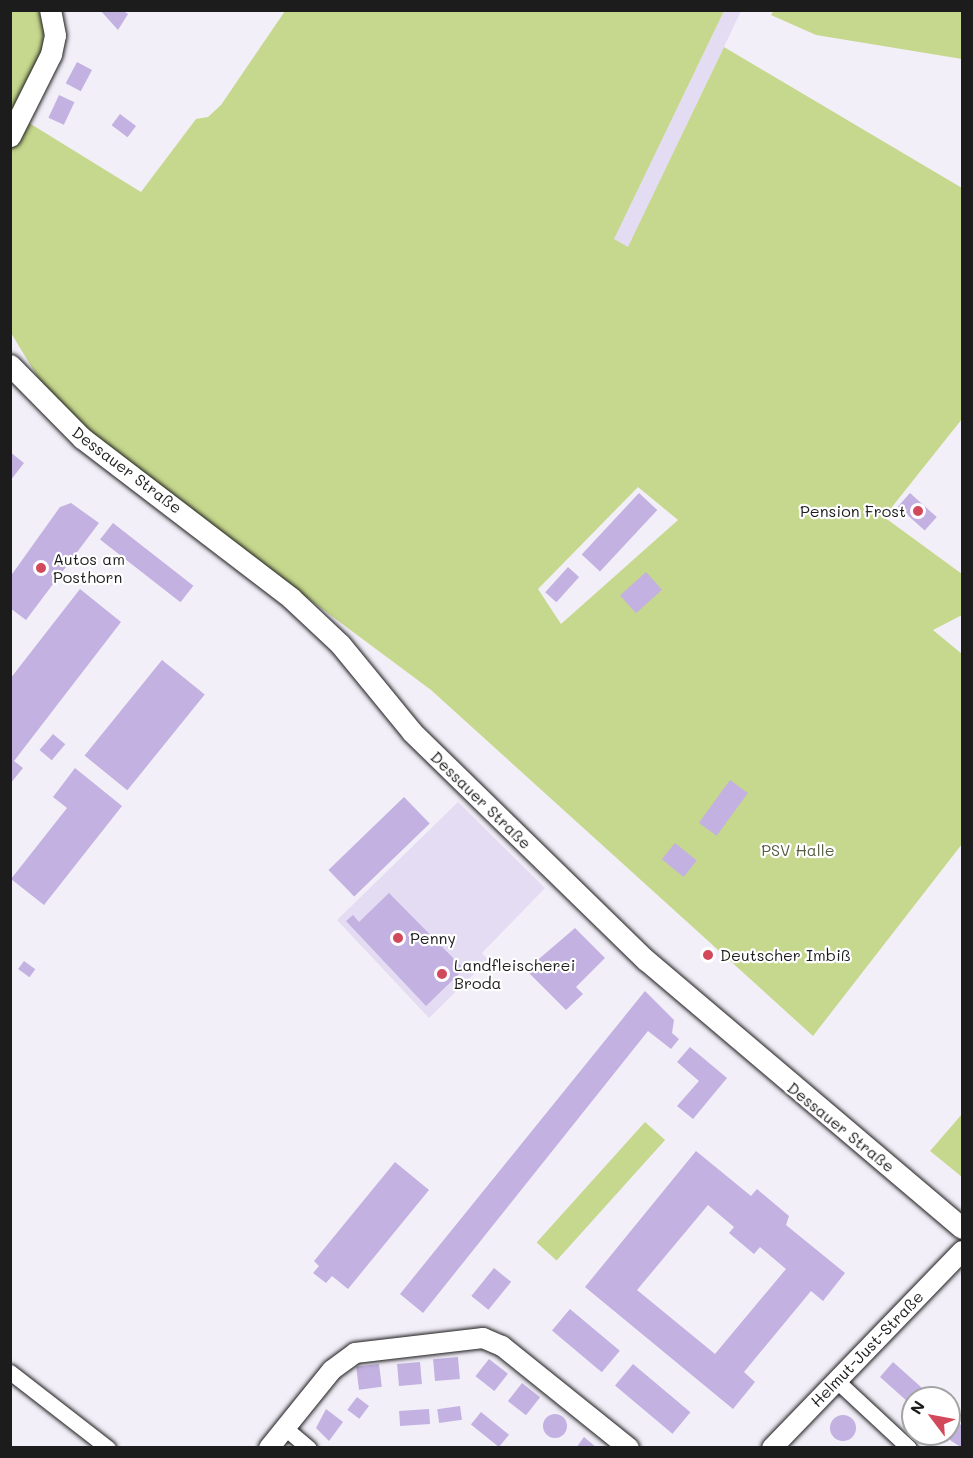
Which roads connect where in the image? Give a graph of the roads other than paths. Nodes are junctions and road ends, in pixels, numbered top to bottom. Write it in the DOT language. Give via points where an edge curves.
graph roads {
  1 [pos="50,10"];
  2 [pos="14,130"];
  3 [pos="10,365"];
  4 [pos="963,1228"];
  5 [pos="963,1251"];
  6 [pos="10,1372"];
  7 [pos="837,1381"];
  8 [pos="285,1428"];
  9 [pos="108,1448"];
  10 [pos="268,1448"];
  11 [pos="309,1448"];
  12 [pos="629,1448"];
  13 [pos="772,1448"];
  14 [pos="909,1448"];
  1 -- 2 [label="main road" via="55,35 51,54"];
  3 -- 4 [label="main road, Dessauer Straße" via="82,438 291,598 340,644 412,732 646,960"];
  5 -- 7 [label="street, Helmut-Just-Straße"];
  6 -- 9 [label="street"];
  7 -- 13 [label="street, Helmut-Just-Straße"];
  7 -- 14 [label="street"];
  8 -- 10 [label="street"];
  8 -- 11 [label="street"];
  8 -- 12 [label="street" via="332,1370 355,1353 483,1338 501,1346"];
}
